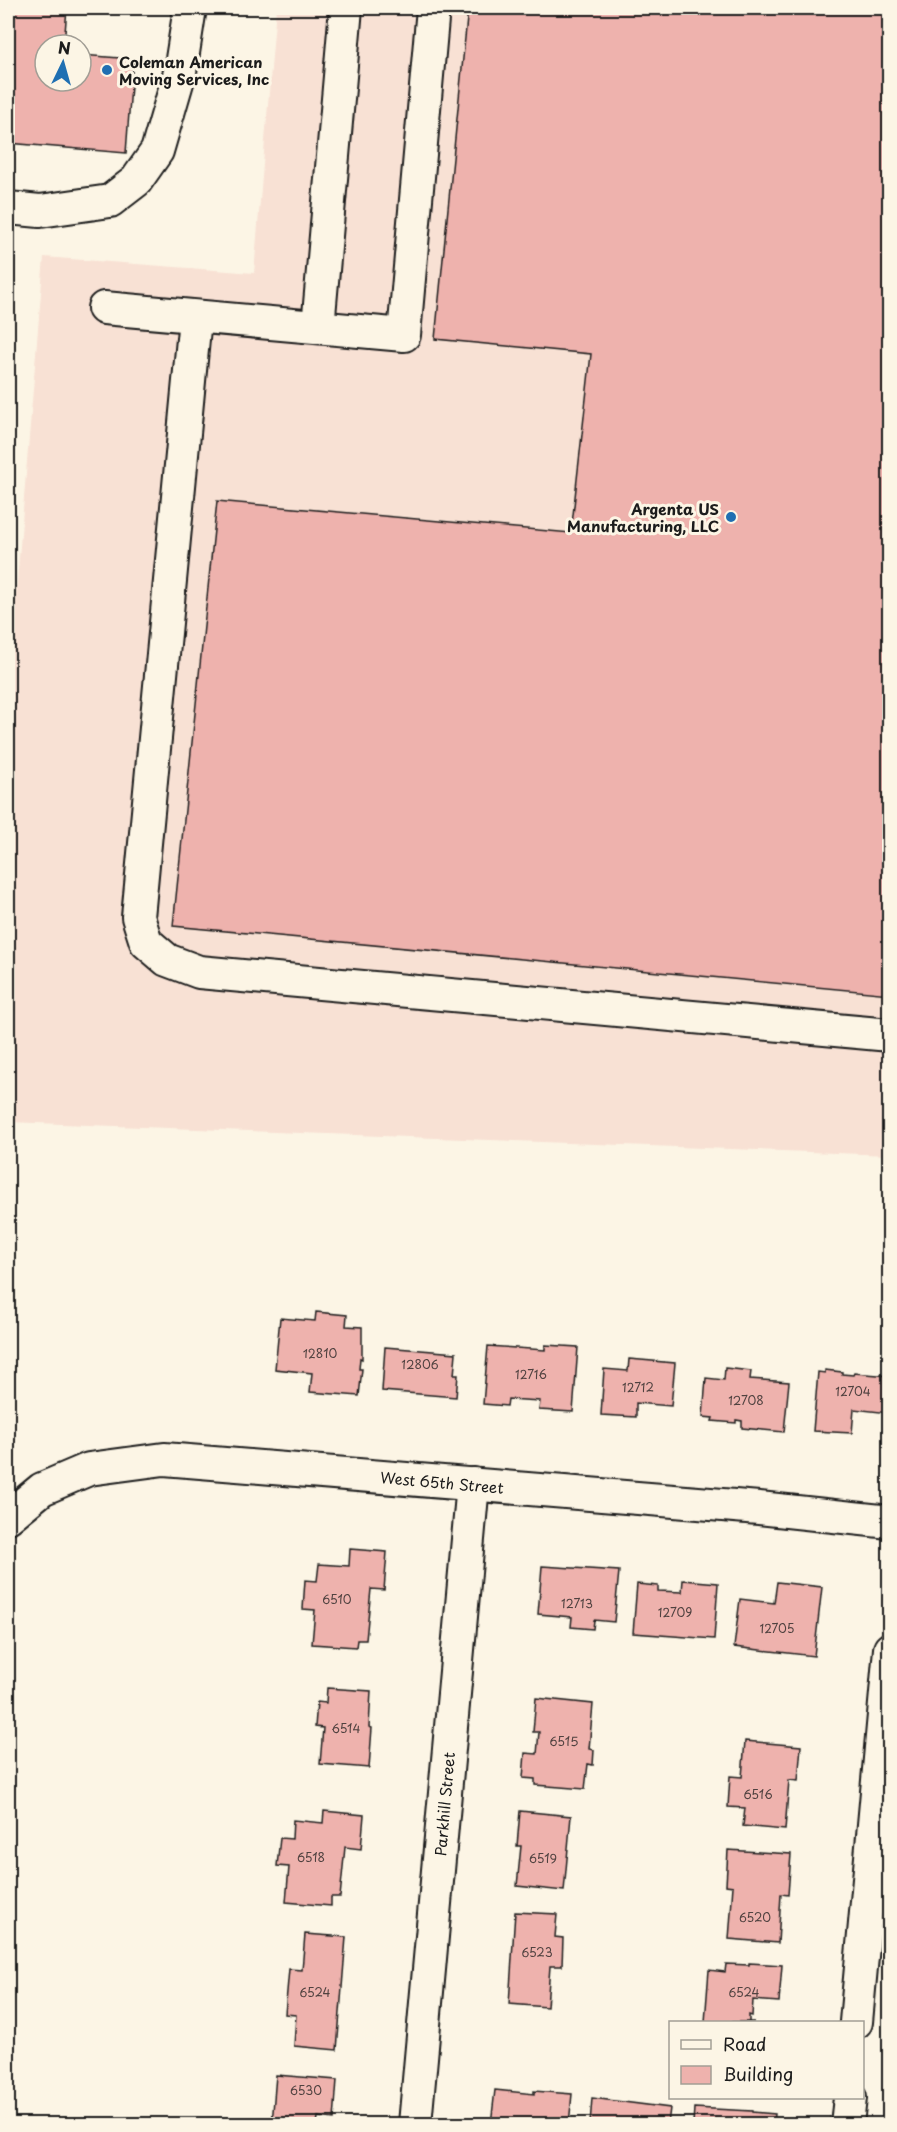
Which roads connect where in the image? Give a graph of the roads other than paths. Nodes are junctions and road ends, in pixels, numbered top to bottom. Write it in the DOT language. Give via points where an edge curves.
graph roads {
  1 [pos="190,8"];
  2 [pos="346,8"];
  3 [pos="433,8"];
  4 [pos="8,208"];
  5 [pos="104,308"];
  6 [pos="195,318"];
  7 [pos="318,327"];
  8 [pos="890,1035"];
  9 [pos="472,1484"];
  10 [pos="8,1516"];
  11 [pos="890,1522"];
  12 [pos="890,1649"];
  13 [pos="883,1792"];
  14 [pos="856,2021"];
  15 [pos="850,2099"];
  16 [pos="415,2124"];
  17 [pos="847,2124"];
  1 -- 4 [label="street" via="180,72 157,151 136,182 110,201 40,211"];
  2 -- 7 [label="street"];
  3 -- 7 [label="street" via="404,335"];
  5 -- 6 [label="street"];
  6 -- 7 [label="street"];
  6 -- 8 [label="street" via="138,917 146,942 167,960 199,972"];
  9 -- 10 [label="street, West 65th Street" via="164,1459 89,1469 42,1490"];
  9 -- 11 [label="street, West 65th Street"];
  9 -- 16 [label="street, Parkhill Street"];
  12 -- 13 [label="street"];
  13 -- 14 [label="street"];
  15 -- 17 [label="street"];
}
